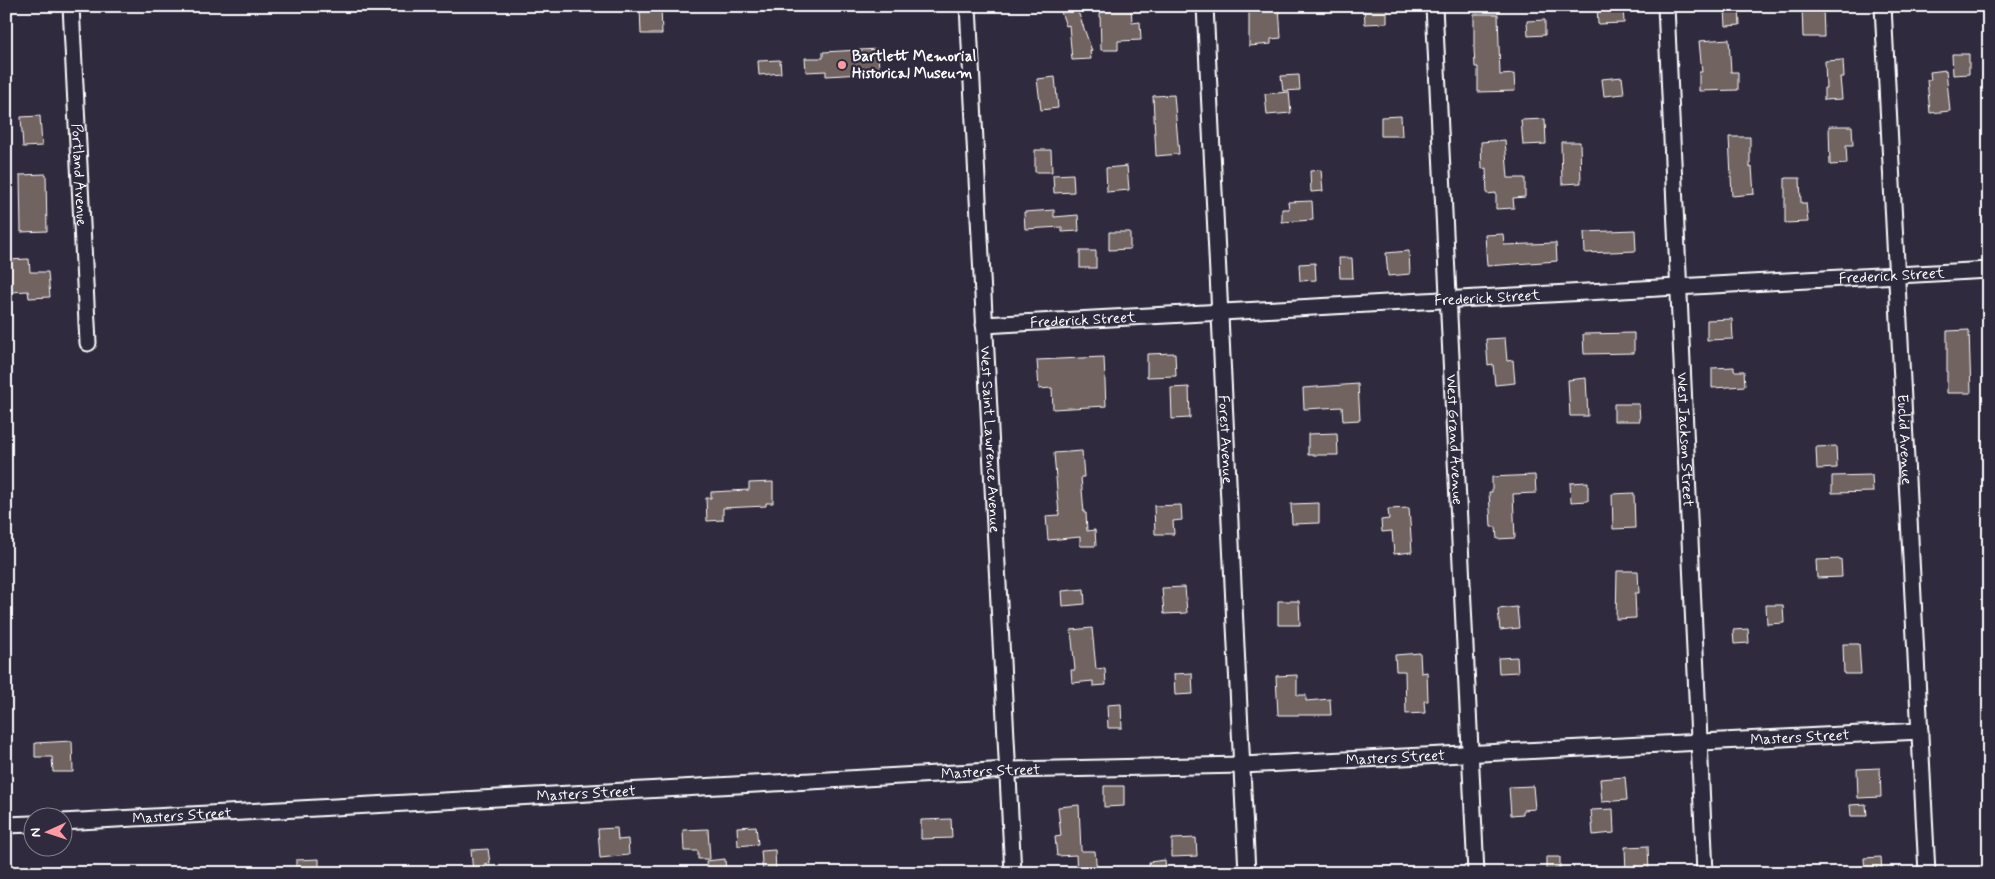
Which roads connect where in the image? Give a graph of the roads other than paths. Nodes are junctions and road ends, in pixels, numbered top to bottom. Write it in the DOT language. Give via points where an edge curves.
graph roads {
  1 [pos="71,6"];
  2 [pos="968,6"];
  3 [pos="1205,6"];
  4 [pos="1434,6"];
  5 [pos="1666,6"];
  6 [pos="1883,6"];
  7 [pos="1989,270"];
  8 [pos="1898,275"];
  9 [pos="1680,287"];
  10 [pos="1448,300"];
  11 [pos="1221,313"];
  12 [pos="984,325"];
  13 [pos="88,343"];
  14 [pos="1920,731"];
  15 [pos="1699,742"];
  16 [pos="1470,754"];
  17 [pos="1242,765"];
  18 [pos="1009,770"];
  19 [pos="72,821"];
  20 [pos="22,824"];
  21 [pos="6,825"];
  22 [pos="1013,873"];
  23 [pos="1247,873"];
  24 [pos="1476,873"];
  25 [pos="1705,873"];
  26 [pos="1927,873"];
  1 -- 13 [label="street, Portland Avenue"];
  2 -- 12 [label="street, West Saint Lawrence Avenue"];
  3 -- 11 [label="street, Forest Avenue"];
  4 -- 10 [label="street, West Grand Avenue"];
  5 -- 9 [label="street, West Jackson Street"];
  6 -- 8 [label="street, Euclid Avenue"];
  7 -- 8 [label="street, Frederick Street"];
  8 -- 9 [label="street, Frederick Street"];
  8 -- 14 [label="street, Euclid Avenue"];
  9 -- 10 [label="street, Frederick Street"];
  9 -- 15 [label="street, West Jackson Street"];
  10 -- 11 [label="street, Frederick Street"];
  10 -- 16 [label="street, West Grand Avenue"];
  11 -- 12 [label="street, Frederick Street"];
  11 -- 17 [label="street, Forest Avenue"];
  12 -- 18 [label="street, West Saint Lawrence Avenue"];
  14 -- 15 [label="street, Masters Street"];
  14 -- 26 [label="street, Euclid Avenue"];
  15 -- 16 [label="street, Masters Street"];
  15 -- 25 [label="street, West Jackson Street"];
  16 -- 17 [label="street, Masters Street"];
  16 -- 24 [label="street, West Grand Avenue"];
  17 -- 18 [label="street, Masters Street"];
  17 -- 23 [label="street, Forest Avenue"];
  18 -- 19 [label="street, Masters Street"];
  18 -- 22 [label="street, West Saint Lawrence Avenue"];
  20 -- 21 [label="street"];
}
